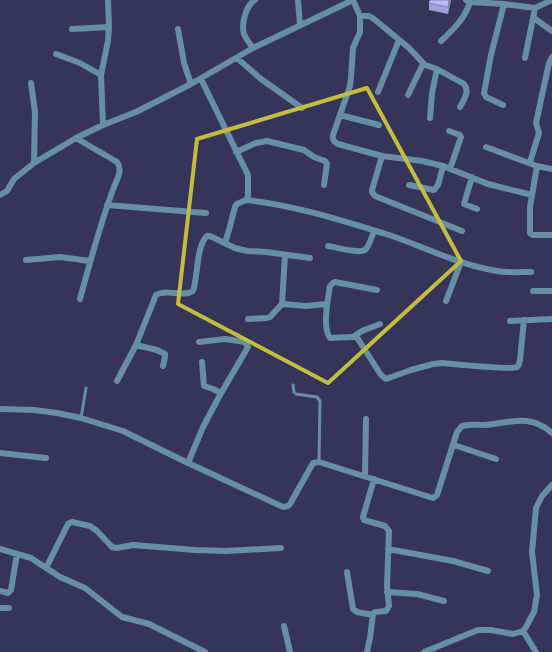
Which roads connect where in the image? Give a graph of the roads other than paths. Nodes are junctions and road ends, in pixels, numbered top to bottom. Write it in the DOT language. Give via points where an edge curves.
graph roads {
  1 [pos="108,0"];
  2 [pos="255,0"];
  3 [pos="298,0"];
  4 [pos="353,0"];
  5 [pos="468,1"];
  6 [pos="548,1"];
  7 [pos="504,4"];
  8 [pos="535,8"];
  9 [pos="360,16"];
  10 [pos="534,18"];
  11 [pos="300,25"];
  12 [pos="109,28"];
  13 [pos="72,29"];
  14 [pos="178,29"];
  15 [pos="552,32"];
  16 [pos="399,40"];
  17 [pos="441,41"];
  18 [pos="253,48"];
  19 [pos="56,54"];
  20 [pos="552,57"];
  21 [pos="238,58"];
  22 [pos="525,58"];
  23 [pos="423,64"];
  24 [pos="437,69"];
  25 [pos="102,75"];
  26 [pos="201,79"];
  27 [pos="31,83"];
  28 [pos="191,84"];
  29 [pos="378,92"];
  30 [pos="408,95"];
  31 [pos="503,105"];
  32 [pos="460,107"];
  33 [pos="302,108"];
  34 [pos="340,115"];
  35 [pos="430,118"];
  36 [pos="104,125"];
  37 [pos="379,125"];
  38 [pos="449,131"];
  39 [pos="76,138"];
  40 [pos="486,147"];
  41 [pos="236,152"];
  42 [pos="382,156"];
  43 [pos="530,162"];
  44 [pos="34,163"];
  45 [pos="443,166"];
  46 [pos="537,166"];
  47 [pos="450,169"];
  48 [pos="552,169"];
  49 [pos="472,178"];
  50 [pos="409,184"];
  51 [pos="324,185"];
  52 [pos="0,195"];
  53 [pos="532,195"];
  54 [pos="246,200"];
  55 [pos="107,205"];
  56 [pos="477,210"];
  57 [pos="206,213"];
  58 [pos="374,231"];
  59 [pos="462,231"];
  60 [pos="552,235"];
  61 [pos="225,243"];
  62 [pos="328,246"];
  63 [pos="285,255"];
  64 [pos="310,258"];
  65 [pos="26,260"];
  66 [pos="90,261"];
  67 [pos="461,262"];
  68 [pos="531,272"];
  69 [pos="377,290"];
  70 [pos="533,290"];
  71 [pos="552,291"];
  72 [pos="80,299"];
  73 [pos="446,301"];
  74 [pos="282,304"];
  75 [pos="327,304"];
  76 [pos="248,319"];
  77 [pos="552,319"];
  78 [pos="524,320"];
  79 [pos="510,321"];
  80 [pos="380,324"];
  81 [pos="353,337"];
  82 [pos="199,342"];
  83 [pos="136,345"];
  84 [pos="202,362"];
  85 [pos="163,366"];
  86 [pos="116,381"];
  87 [pos="294,385"];
  88 [pos="86,388"];
  89 [pos="221,393"];
  90 [pos="0,408"];
  91 [pos="81,418"];
  92 [pos="366,419"];
  93 [pos="552,433"];
  94 [pos="454,445"];
  95 [pos="0,453"];
  96 [pos="46,458"];
  97 [pos="496,459"];
  98 [pos="319,462"];
  99 [pos="188,463"];
  100 [pos="365,476"];
  101 [pos="374,479"];
  102 [pos="552,486"];
  103 [pos="0,548"];
  104 [pos="281,548"];
  105 [pos="388,549"];
  106 [pos="17,554"];
  107 [pos="46,568"];
  108 [pos="488,571"];
  109 [pos="347,572"];
  110 [pos="0,591"];
  111 [pos="387,592"];
  112 [pos="444,601"];
  113 [pos="0,608"];
  114 [pos="9,608"];
  115 [pos="373,615"];
  116 [pos="284,626"];
  117 [pos="522,631"];
  118 [pos="205,652"];
  119 [pos="290,652"];
  120 [pos="367,652"];
  121 [pos="424,652"];
  122 [pos="536,652"];
  1 -- 12 [label="street"];
  2 -- 18 [label="street" via="248,7 244,22 248,42"];
  3 -- 11 [label="street"];
  4 -- 9 [label="street"];
  4 -- 11 [label="street"];
  5 -- 7 [label="street"];
  5 -- 17 [label="street" via="467,11 460,22"];
  6 -- 8 [label="street"];
  7 -- 8 [label="street"];
  7 -- 31 [label="street" via="484,93"];
  8 -- 10 [label="street"];
  9 -- 16 [label="street" via="371,17"];
  9 -- 34 [label="street" via="351,78"];
  10 -- 15 [label="street"];
  10 -- 22 [label="street"];
  11 -- 18 [label="street"];
  12 -- 13 [label="street"];
  12 -- 25 [label="street"];
  14 -- 28 [label="street"];
  16 -- 23 [label="street"];
  16 -- 29 [label="street"];
  18 -- 21 [label="street"];
  19 -- 25 [label="street"];
  20 -- 43 [label="street" via="536,123 539,132"];
  21 -- 26 [label="street"];
  21 -- 33 [label="street"];
  23 -- 24 [label="street"];
  23 -- 30 [label="street"];
  24 -- 32 [label="street" via="466,87 467,94"];
  24 -- 35 [label="street"];
  25 -- 36 [label="street"];
  26 -- 28 [label="street"];
  26 -- 41 [label="street"];
  27 -- 44 [label="street" via="35,112"];
  28 -- 36 [label="street"];
  34 -- 37 [label="street"];
  34 -- 42 [label="street" via="332,139 335,143"];
  36 -- 39 [label="street"];
  38 -- 47 [label="street" via="461,138"];
  39 -- 44 [label="street"];
  39 -- 55 [label="street" via="119,164 120,170"];
  40 -- 43 [label="street"];
  41 -- 51 [label="street" via="267,141 304,150 327,164"];
  41 -- 54 [label="street" via="247,170"];
  42 -- 45 [label="street"];
  42 -- 59 [label="street" via="372,190 375,196"];
  43 -- 46 [label="street"];
  44 -- 52 [label="street"];
  45 -- 47 [label="street"];
  45 -- 50 [label="street" via="434,190"];
  46 -- 48 [label="street"];
  46 -- 53 [label="street"];
  47 -- 49 [label="street"];
  49 -- 53 [label="street"];
  49 -- 56 [label="street" via="464,204"];
  53 -- 60 [label="street" via="530,232 533,235"];
  54 -- 58 [label="street" via="267,202"];
  54 -- 61 [label="street" via="235,207"];
  55 -- 57 [label="street"];
  55 -- 66 [label="street"];
  58 -- 62 [label="street" via="363,251"];
  58 -- 67 [label="street"];
  61 -- 63 [label="street" via="248,251"];
  61 -- 83 [label="street" via="205,237 193,291 187,294 163,292 156,296"];
  63 -- 64 [label="street"];
  63 -- 74 [label="street"];
  65 -- 66 [label="street" via="60,257"];
  66 -- 72 [label="street"];
  67 -- 68 [label="street" via="497,271"];
  67 -- 73 [label="street"];
  69 -- 75 [label="street" via="333,283"];
  70 -- 71 [label="street"];
  74 -- 75 [label="street"];
  74 -- 76 [label="street" via="270,317"];
  75 -- 81 [label="street" via="328,336 334,339"];
  77 -- 78 [label="street"];
  78 -- 79 [label="street"];
  78 -- 81 [label="street" via="520,360 516,368 442,363 386,379"];
  80 -- 81 [label="street"];
  82 -- 89 [label="street" via="224,339 243,341 248,345"];
  83 -- 85 [label="street" via="165,354"];
  83 -- 86 [label="street"];
  84 -- 89 [label="street" via="204,386"];
  87 -- 98 [label="lane" via="295,393 317,397 320,401"];
  88 -- 91 [label="lane"];
  89 -- 99 [label="street"];
  90 -- 91 [label="street"];
  91 -- 99 [label="street" via="123,431"];
  92 -- 100 [label="street"];
  93 -- 94 [label="street" via="538,423 525,420 464,425 458,429"];
  94 -- 97 [label="street"];
  94 -- 101 [label="street" via="436,497"];
  95 -- 96 [label="street"];
  98 -- 99 [label="street" via="313,463 286,507"];
  98 -- 100 [label="street"];
  100 -- 101 [label="street"];
  101 -- 105 [label="street" via="362,517 387,528"];
  102 -- 117 [label="street" via="536,508 532,552 537,595 534,612"];
  103 -- 106 [label="street"];
  104 -- 107 [label="street" via="218,551 134,545 117,548 112,547 94,528 72,522"];
  105 -- 108 [label="street"];
  105 -- 111 [label="street"];
  106 -- 107 [label="street"];
  106 -- 110 [label="street" via="11,590 8,593"];
  107 -- 118 [label="street" via="85,588 122,617 150,624"];
  109 -- 115 [label="street" via="353,609"];
  111 -- 112 [label="street" via="417,594"];
  111 -- 115 [label="street" via="388,610"];
  113 -- 114 [label="street"];
  115 -- 120 [label="street"];
  116 -- 119 [label="street"];
  117 -- 121 [label="street" via="513,634 478,630"];
  117 -- 122 [label="street"];
}
